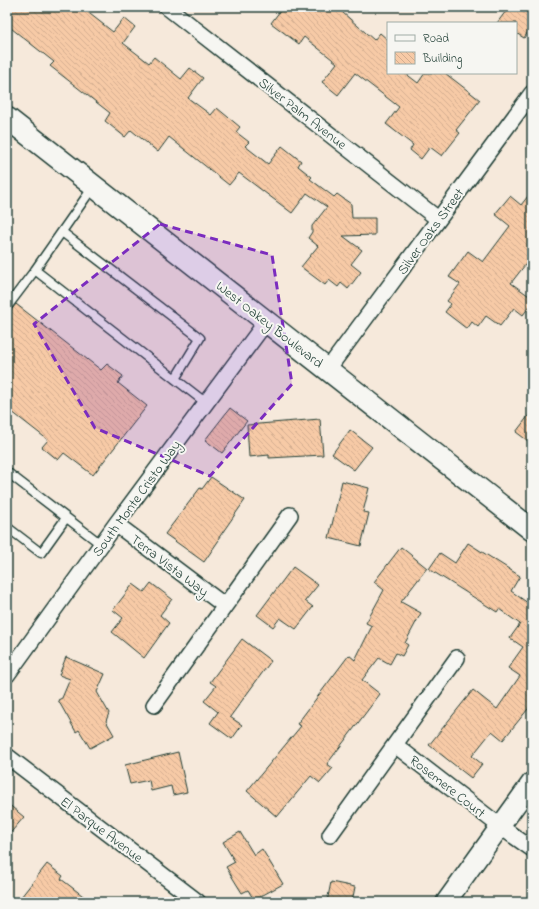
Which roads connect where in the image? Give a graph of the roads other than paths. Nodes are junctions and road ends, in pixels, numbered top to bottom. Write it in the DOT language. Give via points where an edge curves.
graph roads {
  1 [pos="167,7"];
  2 [pos="532,93"];
  3 [pos="7,118"];
  4 [pos="94,186"];
  5 [pos="438,219"];
  6 [pos="62,232"];
  7 [pos="35,270"];
  8 [pos="7,307"];
  9 [pos="266,322"];
  10 [pos="328,369"];
  11 [pos="175,379"];
  12 [pos="206,403"];
  13 [pos="7,472"];
  14 [pos="290,515"];
  15 [pos="66,518"];
  16 [pos="116,524"];
  17 [pos="7,527"];
  18 [pos="532,530"];
  19 [pos="102,545"];
  20 [pos="225,606"];
  21 [pos="457,658"];
  22 [pos="7,676"];
  23 [pos="154,705"];
  24 [pos="395,745"];
  25 [pos="7,756"];
  26 [pos="532,782"];
  27 [pos="500,827"];
  28 [pos="330,834"];
  29 [pos="532,849"];
  30 [pos="198,902"];
  31 [pos="446,902"];
  1 -- 5 [label="street, Silver Palm Avenue"];
  2 -- 5 [label="street, Silver Oaks Street"];
  3 -- 4 [label="main road, West Oakey Boulevard"];
  4 -- 6 [label="lane"];
  4 -- 9 [label="main road, West Oakey Boulevard"];
  5 -- 10 [label="street, Silver Oaks Street"];
  6 -- 7 [label="lane"];
  6 -- 11 [label="lane" via="200,338"];
  7 -- 8 [label="lane"];
  7 -- 11 [label="lane"];
  9 -- 10 [label="main road, West Oakey Boulevard"];
  9 -- 12 [label="street, South Monte Cristo Way"];
  10 -- 18 [label="main road, West Oakey Boulevard"];
  11 -- 12 [label="lane"];
  12 -- 16 [label="street, South Monte Cristo Way"];
  13 -- 15 [label="lane"];
  14 -- 20 [label="street"];
  15 -- 17 [label="lane" via="41,553"];
  15 -- 19 [label="lane"];
  16 -- 19 [label="street, South Monte Cristo Way"];
  16 -- 20 [label="street, Terra Vista Way"];
  19 -- 22 [label="street, South Monte Cristo Way"];
  20 -- 23 [label="street"];
  21 -- 24 [label="street"];
  24 -- 27 [label="street, Rosemere Court"];
  24 -- 28 [label="street"];
  25 -- 30 [label="street, El Parque Avenue"];
  26 -- 27 [label="street"];
  27 -- 29 [label="street, Rosemere Court"];
  27 -- 31 [label="street"];
}
